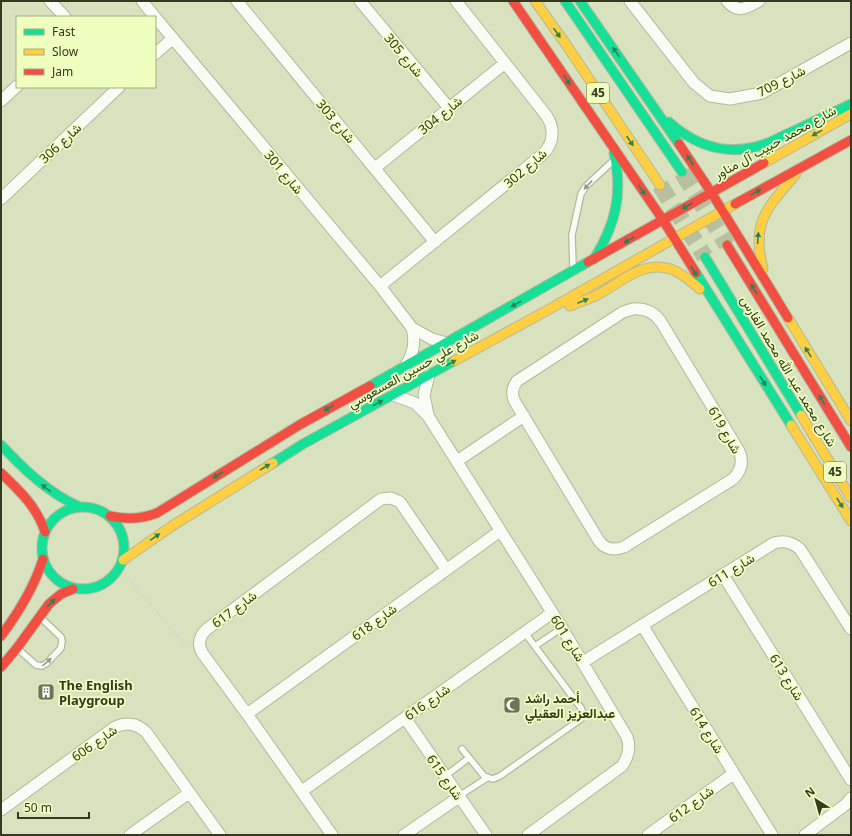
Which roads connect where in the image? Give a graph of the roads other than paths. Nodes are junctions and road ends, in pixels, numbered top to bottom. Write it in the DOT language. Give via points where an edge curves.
graph roads {
  1 [pos="50,1"];
  2 [pos="142,1"];
  3 [pos="237,1"];
  4 [pos="360,1"];
  5 [pos="456,1"];
  6 [pos="513,1"];
  7 [pos="535,1"];
  8 [pos="565,1"];
  9 [pos="580,1"];
  10 [pos="630,1"];
  11 [pos="727,1"];
  12 [pos="759,1"];
  13 [pos="64,16"];
  14 [pos="154,16"];
  15 [pos="156,18"];
  16 [pos="172,39"];
  17 [pos="851,43"];
  18 [pos="156,53"];
  19 [pos="505,63"];
  20 [pos="16,87"];
  21 [pos="119,88"];
  22 [pos="1,101"];
  23 [pos="851,104"];
  24 [pos="449,108"];
  25 [pos="655,108"];
  26 [pos="851,114"];
  27 [pos="851,140"];
  28 [pos="612,146"];
  29 [pos="616,158"];
  30 [pos="804,166"];
  31 [pos="375,168"];
  32 [pos="682,172"];
  33 [pos="660,185"];
  34 [pos="711,192"];
  35 [pos="1,199"];
  36 [pos="722,211"];
  37 [pos="663,220"];
  38 [pos="674,238"];
  39 [pos="435,242"];
  40 [pos="727,245"];
  41 [pos="705,257"];
  42 [pos="592,261"];
  43 [pos="573,272"];
  44 [pos="380,286"];
  45 [pos="769,289"];
  46 [pos="712,299"];
  47 [pos="546,311"];
  48 [pos="412,328"];
  49 [pos="447,343"];
  50 [pos="405,367"];
  51 [pos="429,375"];
  52 [pos="392,395"];
  53 [pos="428,416"];
  54 [pos="524,416"];
  55 [pos="851,421"];
  56 [pos="1,445"];
  57 [pos="851,447"];
  58 [pos="457,461"];
  59 [pos="1,472"];
  60 [pos="851,498"];
  61 [pos="80,507"];
  62 [pos="110,516"];
  63 [pos="851,521"];
  64 [pos="500,530"];
  65 [pos="45,532"];
  66 [pos="43,559"];
  67 [pos="122,564"];
  68 [pos="446,569"];
  69 [pos="723,575"];
  70 [pos="74,589"];
  71 [pos="552,613"];
  72 [pos="39,616"];
  73 [pos="642,625"];
  74 [pos="562,628"];
  75 [pos="851,629"];
  76 [pos="525,633"];
  77 [pos="1,636"];
  78 [pos="535,646"];
  79 [pos="17,648"];
  80 [pos="583,662"];
  81 [pos="1,667"];
  82 [pos="247,714"];
  83 [pos="405,718"];
  84 [pos="462,749"];
  85 [pos="469,758"];
  86 [pos="733,774"];
  87 [pos="444,776"];
  88 [pos="487,778"];
  89 [pos="851,780"];
  90 [pos="302,791"];
  91 [pos="189,793"];
  92 [pos="458,796"];
  93 [pos="851,798"];
  94 [pos="1,810"];
  95 [pos="130,835"];
  96 [pos="220,835"];
  97 [pos="332,835"];
  98 [pos="404,835"];
  99 [pos="486,835"];
  100 [pos="528,835"];
  101 [pos="648,835"];
  102 [pos="772,835"];
  103 [pos="805,835"];
  1 -- 13 [label="street"];
  2 -- 14 [label="street, شارع 301"];
  3 -- 31 [label="street, شارع 303"];
  4 -- 24 [label="street, شارع 305"];
  5 -- 19 [label="street, شارع 302"];
  6 -- 28 [label="street, one-way"];
  7 -- 33 [label="street, 45, one-way"];
  8 -- 32 [label="street, 45"];
  25 -- 9 [label="street, one-way"];
  10 -- 17 [label="street, شارع 709" via="694,83 710,96 730,100 762,93"];
  11 -- 12 [label="street" via="737,9"];
  15 -- 16 [label="street, شارع 301"];
  16 -- 18 [label="street"];
  16 -- 44 [label="street, شارع 301"];
  19 -- 24 [label="street, شارع 304"];
  19 -- 39 [label="street, شارع 302" via="549,120 552,130 551,141 543,154"];
  20 -- 22 [label="street"];
  21 -- 35 [label="street, شارع 306"];
  23 -- 25 [label="street" via="768,143 736,150 714,148 694,140 674,127"];
  24 -- 31 [label="street, شارع 304"];
  34 -- 25 [label="street, one-way"];
  26 -- 34 [label="street, شارع محمد حبيب آل مناور, one-way"];
  27 -- 30 [label="street"];
  28 -- 29 [label="street"];
  28 -- 37 [label="street, one-way"];
  29 -- 42 [label="street" via="619,182 617,206 608,235"];
  29 -- 43 [label="lane, one-way" via="581,194 572,235"];
  36 -- 30 [label="street, one-way"];
  45 -- 30 [label="street, one-way" via="758,253 759,226 768,208"];
  31 -- 39 [label="street, شارع 303"];
  34 -- 36 [label="street"];
  34 -- 37 [label="street, شارع علي حسين العسعوسي, one-way"];
  36 -- 38 [label="street, شارع علي حسين العسعوسي"];
  36 -- 45 [label="street"];
  37 -- 38 [label="street"];
  37 -- 42 [label="street, شارع علي حسين العسعوسي, one-way"];
  38 -- 46 [label="street, one-way"];
  38 -- 47 [label="street, شارع علي حسين العسعوسي"];
  39 -- 44 [label="street, شارع 302"];
  57 -- 40 [label="street, شارع محمد عبد الله محمد الفارس / 45, one-way"];
  41 -- 60 [label="street, شارع محمد عبد الله محمد الفارس / 45"];
  42 -- 43 [label="street, شارع علي حسين العسعوسي"];
  43 -- 49 [label="street, شارع علي حسين العسعوسي, one-way"];
  44 -- 48 [label="street, شارع 301"];
  55 -- 45 [label="street, one-way"];
  47 -- 46 [label="street, one-way" via="584,301 641,270 657,267 680,272"];
  46 -- 63 [label="street, one-way"];
  51 -- 47 [label="street, شارع علي حسين العسعوسي, one-way"];
  48 -- 49 [label="street, شارع 301" via="432,340"];
  48 -- 50 [label="street" via="414,345"];
  49 -- 50 [label="street, شارع علي حسين العسعوسي"];
  50 -- 62 [label="street, شارع علي حسين العسعوسي, one-way" via="301,424 157,513 133,519"];
  51 -- 52 [label="street, شارع علي حسين العسعوسي"];
  51 -- 53 [label="street, شارع 601" via="424,395"];
  52 -- 53 [label="street, شارع 601" via="415,403"];
  67 -- 52 [label="street, شارع علي حسين العسعوسي, one-way" via="161,533 272,463"];
  53 -- 58 [label="street, شارع 601"];
  54 -- 54 [label="street, شارع 619" via="599,541 610,549 624,547 733,479 742,463 739,451 661,322 654,314 643,309 623,312 517,381 513,386 512,397"];
  54 -- 58 [label="street"];
  61 -- 56 [label="street, one-way" via="59,498 32,478"];
  58 -- 64 [label="street, شارع 601"];
  59 -- 65 [label="street" via="33,505"];
  61 -- 62 [label="street" via="96,508"];
  61 -- 65 [label="street" via="63,512"];
  62 -- 67 [label="street" via="122,532 125,551"];
  64 -- 68 [label="street, شارع 618"];
  64 -- 71 [label="street, شارع 601"];
  65 -- 66 [label="street" via="42,541"];
  66 -- 70 [label="street" via="54,578"];
  66 -- 77 [label="street" via="35,584"];
  67 -- 70 [label="street" via="115,576 100,586"];
  68 -- 82 [label="street, شارع 618"];
  68 -- 82 [label="street, شارع 617" via="400,502 391,498 382,499 207,629 200,637 203,654"];
  69 -- 73 [label="street, شارع 611"];
  69 -- 75 [label="street, شارع 611" via="774,543 783,541 796,545 804,553"];
  69 -- 89 [label="street, شارع 613"];
  72 -- 70 [label="street, one-way" via="55,598"];
  71 -- 74 [label="street, شارع 601"];
  71 -- 76 [label="street, شارع 616"];
  72 -- 79 [label="street"];
  79 -- 72 [label="lane, one-way" via="42,666 61,648 61,637"];
  73 -- 80 [label="street, شارع 611"];
  73 -- 86 [label="street, شارع 614"];
  74 -- 78 [label="lane"];
  74 -- 80 [label="street, شارع 601"];
  76 -- 78 [label="lane"];
  76 -- 83 [label="street, شارع 616"];
  78 -- 88 [label="lane" via="581,708 582,716 579,721 500,776"];
  79 -- 81 [label="street"];
  80 -- 100 [label="street, شارع 601" via="625,733 629,742 629,752 625,762 618,769"];
  82 -- 90 [label="street"];
  83 -- 87 [label="street, شارع 615"];
  83 -- 90 [label="street, شارع 616"];
  84 -- 85 [label="lane"];
  85 -- 87 [label="lane"];
  85 -- 88 [label="lane"];
  86 -- 101 [label="street, شارع 612"];
  86 -- 102 [label="street, شارع 614"];
  87 -- 92 [label="street, شارع 615"];
  88 -- 92 [label="lane"];
  90 -- 97 [label="street"];
  91 -- 94 [label="street, شارع 606" via="146,732 128,724 115,727"];
  91 -- 95 [label="street"];
  91 -- 96 [label="street, شارع 606"];
  92 -- 98 [label="street"];
  92 -- 99 [label="street, شارع 615"];
  93 -- 103 [label="street" via="845,806"];
}
